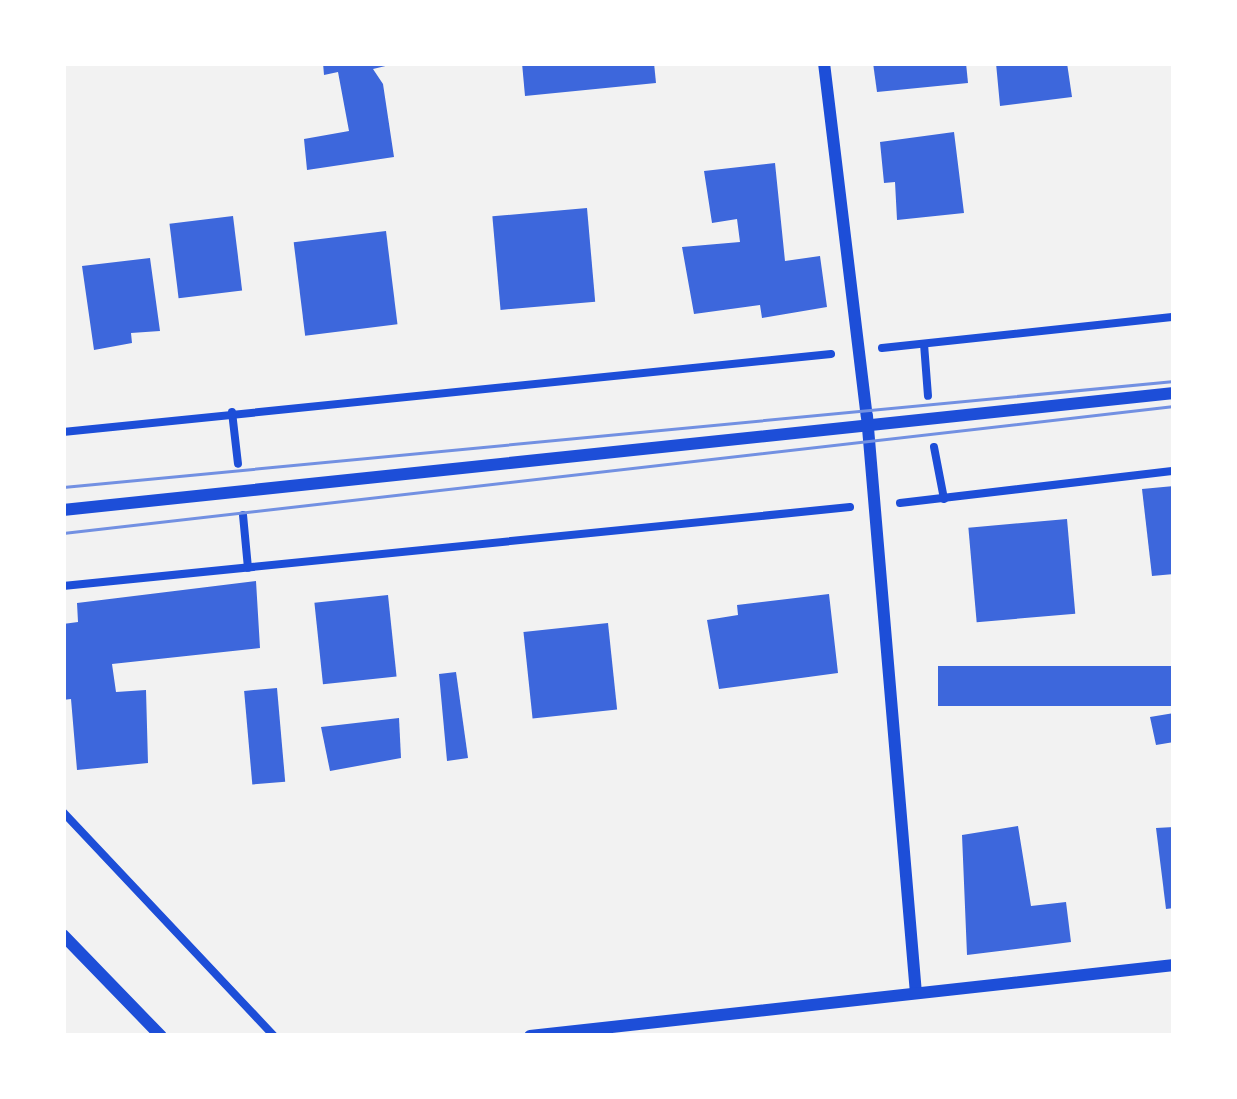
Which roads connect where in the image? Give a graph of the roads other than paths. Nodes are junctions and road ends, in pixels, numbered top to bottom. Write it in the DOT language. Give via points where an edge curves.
graph roads {
  1 [pos="824,63"];
  2 [pos="1174,393"];
  3 [pos="867,427"];
  4 [pos="63,510"];
  5 [pos="63,935"];
  6 [pos="1174,965"];
  7 [pos="916,993"];
  8 [pos="161,1036"];
  9 [pos="530,1036"];
  1 -- 3 [label="street"];
  2 -- 3 [label="street"];
  3 -- 4 [label="street"];
  3 -- 7 [label="street"];
  5 -- 8 [label="street"];
  6 -- 7 [label="street"];
  7 -- 9 [label="street"];
}
